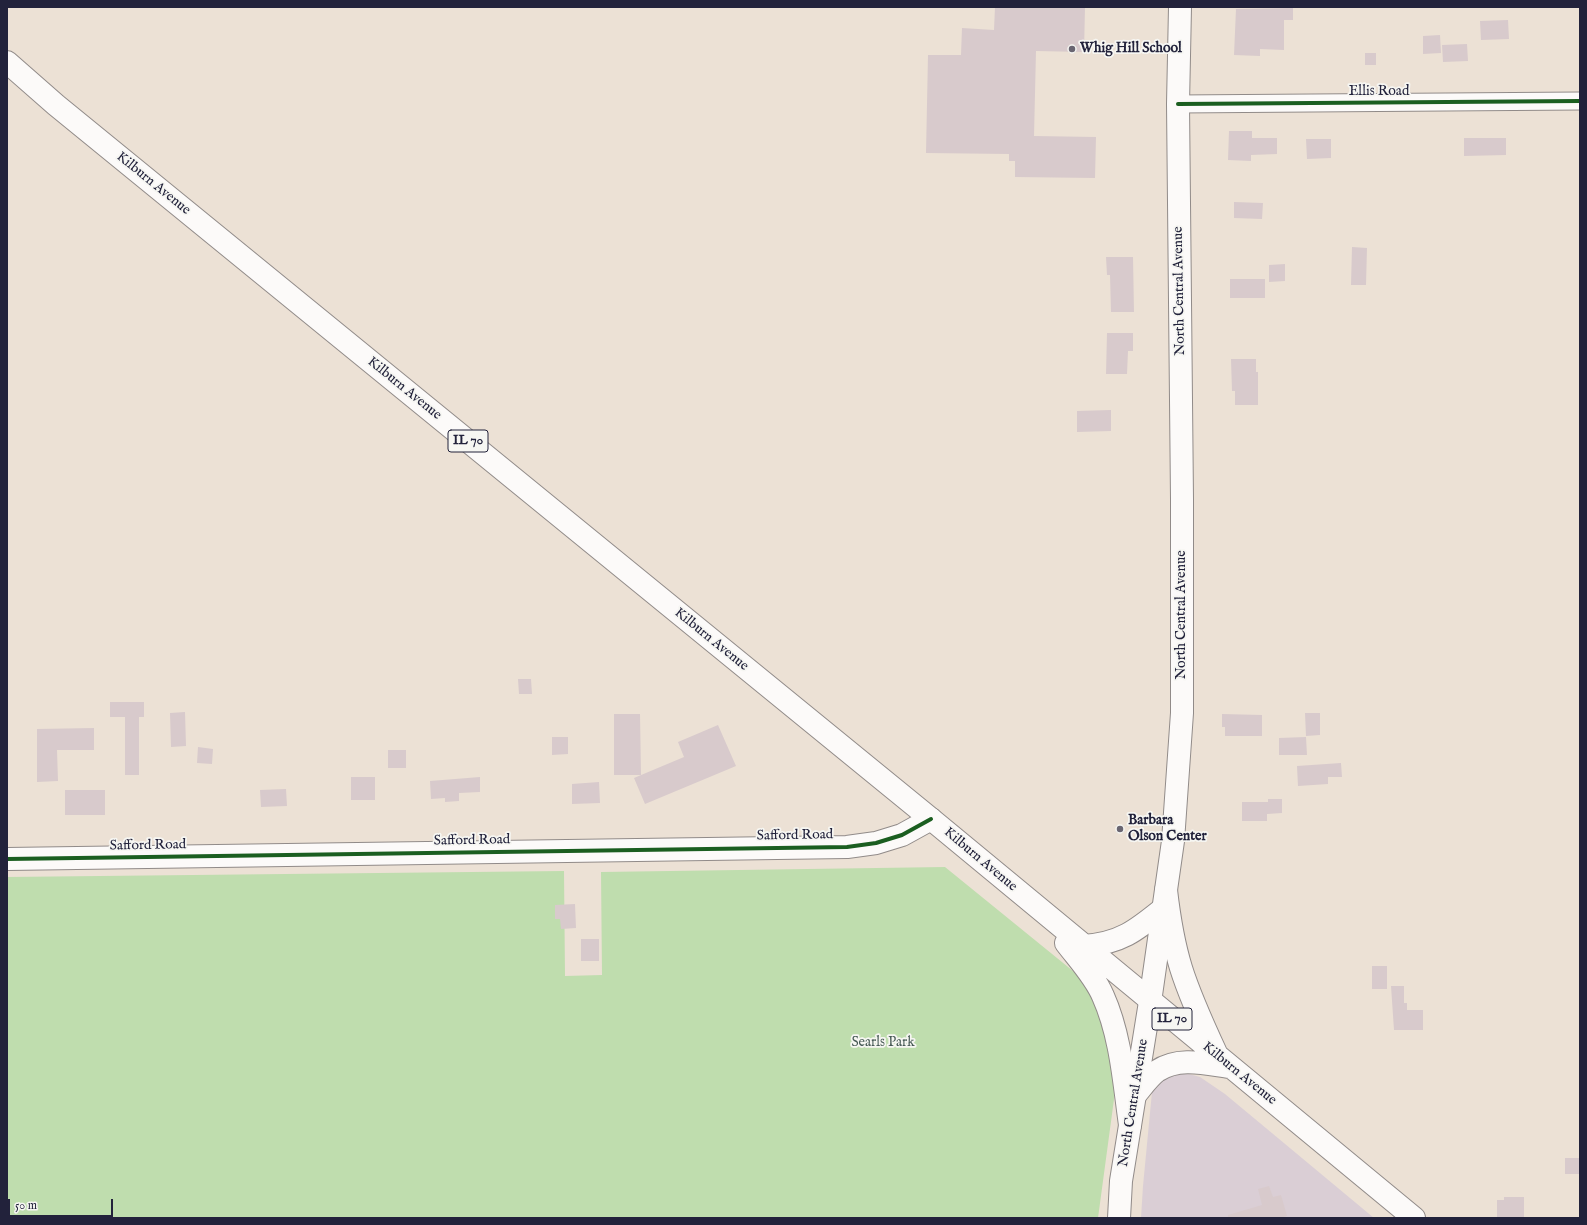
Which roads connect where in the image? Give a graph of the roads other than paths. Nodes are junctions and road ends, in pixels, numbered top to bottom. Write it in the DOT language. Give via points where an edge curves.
graph roads {
  1 [pos="1180,7"];
  2 [pos="7,62"];
  3 [pos="1580,101"];
  4 [pos="1178,104"];
  5 [pos="931,819"];
  6 [pos="7,859"];
  7 [pos="1165,899"];
  8 [pos="1041,911"];
  9 [pos="1083,946"];
  10 [pos="1150,1002"];
  11 [pos="1224,1062"];
  12 [pos="1136,1094"];
  13 [pos="1130,1125"];
  14 [pos="1119,1218"];
  15 [pos="1414,1218"];
  1 -- 4 [label="main road, North Central Avenue"];
  2 -- 5 [label="main road, Kilburn Avenue / IL 70" via="56,105"];
  3 -- 4 [label="street, Ellis Road"];
  4 -- 7 [label="main road, North Central Avenue" via="1182,713 1173,841"];
  5 -- 6 [label="main road, Safford Road" via="902,835 876,843 847,847"];
  5 -- 8 [label="main road, Kilburn Avenue / IL 70"];
  7 -- 9 [label="main road" via="1137,930 1114,941"];
  7 -- 10 [label="main road, North Central Avenue"];
  7 -- 11 [label="main road" via="1181,968 1203,1024"];
  8 -- 9 [label="main road, Kilburn Avenue / IL 70"];
  8 -- 13 [label="main road" via="1094,978 1103,996 1118,1042"];
  9 -- 10 [label="main road, Kilburn Avenue / IL 70"];
  10 -- 11 [label="main road, Kilburn Avenue / IL 70"];
  10 -- 12 [label="main road, North Central Avenue"];
  11 -- 12 [label="main road" via="1171,1064 1157,1071"];
  11 -- 15 [label="main road, Kilburn Avenue / IL 70"];
  12 -- 13 [label="main road, North Central Avenue"];
  13 -- 14 [label="main road, North Central Avenue" via="1121,1181"];
}
